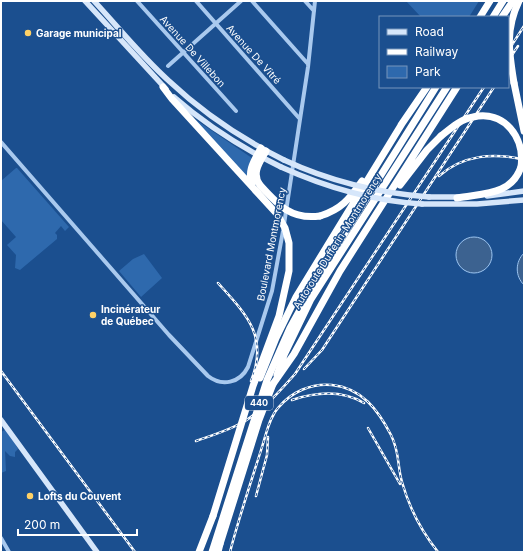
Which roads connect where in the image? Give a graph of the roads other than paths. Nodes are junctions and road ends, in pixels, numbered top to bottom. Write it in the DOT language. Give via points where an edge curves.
graph roads {
  1 [pos="85,1"];
  2 [pos="94,1"];
  3 [pos="137,1"];
  4 [pos="196,1"];
  5 [pos="241,1"];
  6 [pos="252,1"];
  7 [pos="305,1"];
  8 [pos="315,1"];
  9 [pos="503,1"];
  10 [pos="513,1"];
  11 [pos="519,1"];
  12 [pos="489,3"];
  13 [pos="314,11"];
  14 [pos="480,16"];
  15 [pos="493,16"];
  16 [pos="503,16"];
  17 [pos="216,24"];
  18 [pos="183,52"];
  19 [pos="308,64"];
  20 [pos="168,66"];
  21 [pos="163,87"];
  22 [pos="426,88"];
  23 [pos="435,88"];
  24 [pos="446,88"];
  25 [pos="457,88"];
  26 [pos="236,111"];
  27 [pos="299,119"];
  28 [pos="403,122"];
  29 [pos="524,131"];
  30 [pos="1,142"];
  31 [pos="264,150"];
  32 [pos="260,156"];
  33 [pos="524,157"];
  34 [pos="257,188"];
  35 [pos="524,191"];
  36 [pos="457,198"];
  37 [pos="524,200"];
  38 [pos="364,235"];
  39 [pos="326,263"];
  40 [pos="274,384"];
  41 [pos="248,406"];
  42 [pos="1,420"];
  43 [pos="213,516"];
  44 [pos="1,538"];
  45 [pos="3,545"];
  46 [pos="10,552"];
  47 [pos="97,552"];
  48 [pos="200,552"];
  49 [pos="203,552"];
  50 [pos="212,552"];
  51 [pos="218,552"];
  1 -- 21 [label="main road"];
  2 -- 31 [label="main road" via="178,90 218,121"];
  3 -- 18 [label="street, Avenue De Villebon"];
  4 -- 17 [label="street, Avenue De Vitré"];
  5 -- 17 [label="street"];
  6 -- 19 [label="street"];
  7 -- 13 [label="street"];
  8 -- 13 [label="street, Boulevard Montmorency"];
  9 -- 15 [label="highway"];
  10 -- 16 [label="highway"];
  11 -- 29 [label="highway, bridge" via="510,24 509,45"];
  12 -- 14 [label="highway"];
  13 -- 19 [label="street, Boulevard Montmorency"];
  17 -- 18 [label="street"];
  17 -- 27 [label="street, Avenue De Vitré"];
  18 -- 20 [label="street"];
  18 -- 26 [label="street, Avenue De Villebon"];
  19 -- 27 [label="street, Boulevard Montmorency"];
  21 -- 32 [label="main road" via="206,123"];
  21 -- 34 [label="highway"];
  22 -- 28 [label="highway"];
  23 -- 39 [label="highway, Autoroute Dufferin-Montmorency / 440"];
  24 -- 39 [label="highway, Autoroute Dufferin-Montmorency / 440"];
  25 -- 38 [label="highway"];
  27 -- 30 [label="street, Boulevard Montmorency" via="283,231 268,305 245,374 239,379 224,383 208,376 169,335"];
  28 -- 34 [label="highway, bridge" via="350,198 336,210 320,216 305,217 289,212"];
  28 -- 39 [label="highway"];
  31 -- 32 [label="highway"];
  31 -- 36 [label="main road, bridge" via="319,174 356,185 400,194"];
  32 -- 34 [label="highway" via="256,170"];
  32 -- 37 [label="main road, bridge" via="311,179 382,199 422,204 477,204"];
  33 -- 36 [label="highway, bridge" via="514,181 507,186 494,192"];
  33 -- 38 [label="highway, bridge" via="522,144 506,123 493,117 474,116 466,119 441,136 414,166"];
  34 -- 41 [label="highway, bridge" via="282,221 289,243 290,259 279,316"];
  35 -- 36 [label="main road"];
  38 -- 40 [label="highway"];
  39 -- 40 [label="highway, Autoroute Dufferin-Montmorency / 440"];
  39 -- 41 [label="highway, bridge" via="296,297"];
  39 -- 50 [label="highway, Autoroute Dufferin-Montmorency / 440, bridge" via="290,328 267,380"];
  40 -- 51 [label="highway, Autoroute Dufferin-Montmorency / 440, bridge" via="259,420"];
  41 -- 43 [label="highway, bridge"];
  42 -- 47 [label="main road"];
  43 -- 48 [label="highway"];
  43 -- 49 [label="highway"];
  44 -- 45 [label="street"];
  45 -- 46 [label="street"];
}
